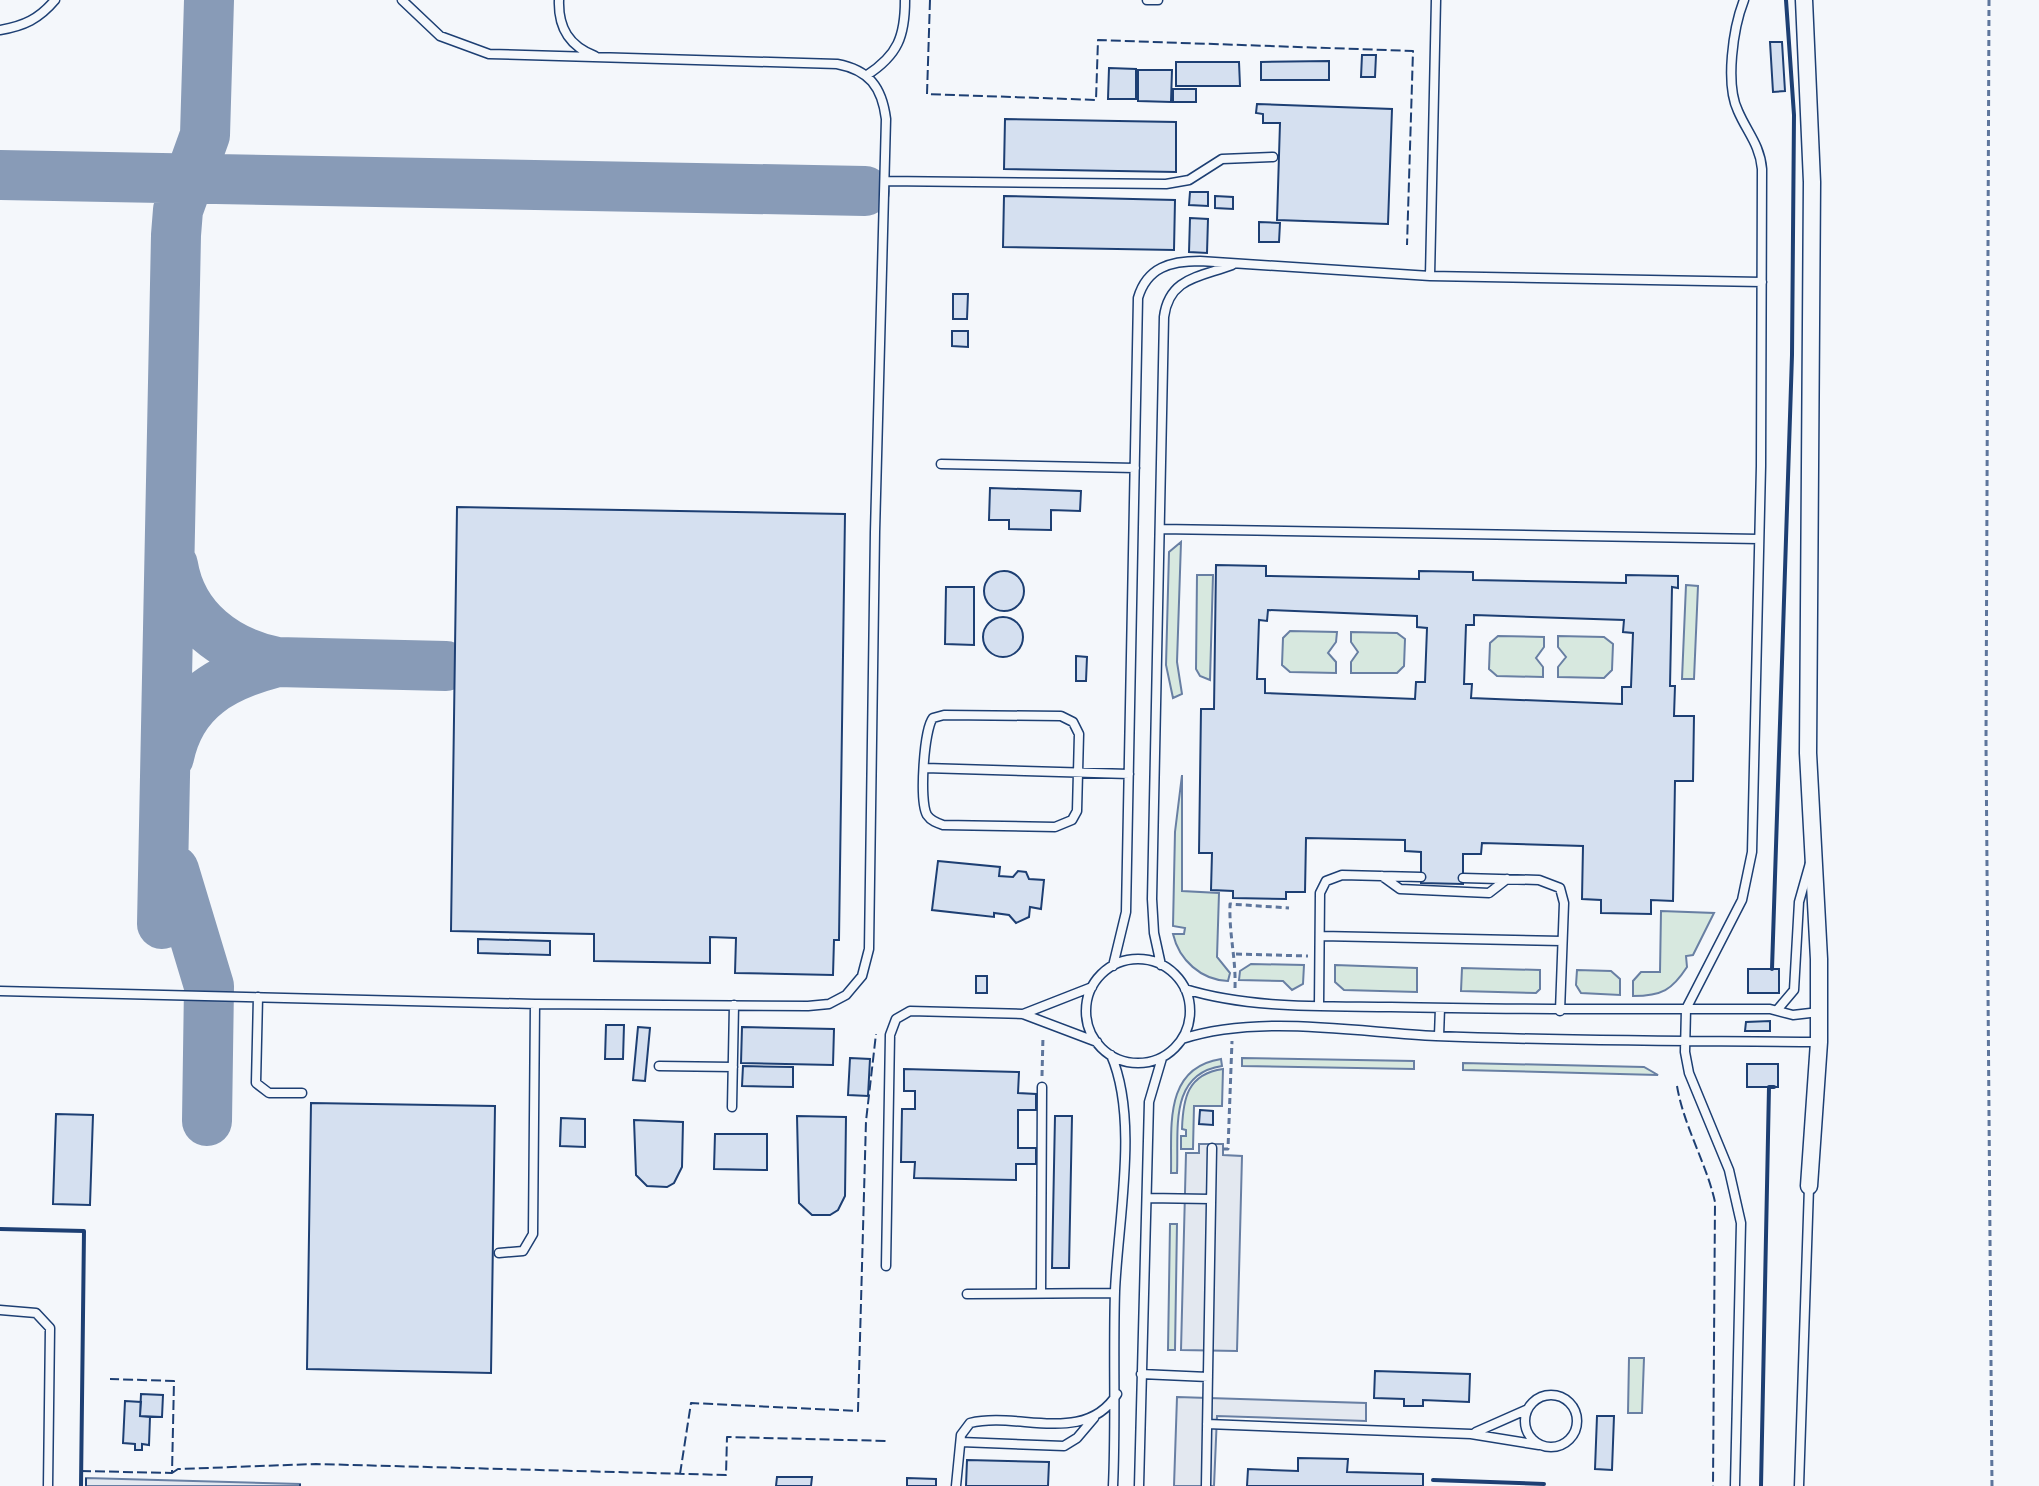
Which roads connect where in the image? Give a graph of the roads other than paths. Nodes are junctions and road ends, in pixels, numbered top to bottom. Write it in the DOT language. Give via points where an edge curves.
graph roads {
  1 [pos="55,0"];
  2 [pos="402,0"];
  3 [pos="559,0"];
  4 [pos="905,0"];
  5 [pos="1147,0"];
  6 [pos="1158,0"];
  7 [pos="1436,0"];
  8 [pos="1744,0"];
  9 [pos="1804,0"];
  10 [pos="0,30"];
  11 [pos="607,60"];
  12 [pos="867,75"];
  13 [pos="1273,157"];
  14 [pos="885,181"];
  15 [pos="1233,265"];
  16 [pos="1430,276"];
  17 [pos="1762,282"];
  18 [pos="941,464"];
  19 [pos="1135,468"];
  20 [pos="1160,529"];
  21 [pos="1759,539"];
  22 [pos="925,768"];
  23 [pos="1078,772"];
  24 [pos="1129,774"];
  25 [pos="1813,855"];
  26 [pos="1382,876"];
  27 [pos="1421,877"];
  28 [pos="1463,878"];
  29 [pos="1507,879"];
  30 [pos="1321,936"];
  31 [pos="1562,941"];
  32 [pos="1161,965"];
  33 [pos="1113,966"];
  34 [pos="1093,987"];
  35 [pos="1185,989"];
  36 [pos="0,991"];
  37 [pos="258,997"];
  38 [pos="535,1004"];
  39 [pos="734,1005"];
  40 [pos="1319,1005"];
  41 [pos="1440,1008"];
  42 [pos="1686,1009"];
  43 [pos="1778,1009"];
  44 [pos="1560,1011"];
  45 [pos="1819,1012"];
  46 [pos="1023,1014"];
  47 [pos="1439,1036"];
  48 [pos="1182,1039"];
  49 [pos="1685,1041"];
  50 [pos="1097,1042"];
  51 [pos="1819,1042"];
  52 [pos="1111,1055"];
  53 [pos="1162,1058"];
  54 [pos="659,1066"];
  55 [pos="733,1067"];
  56 [pos="1042,1087"];
  57 [pos="302,1093"];
  58 [pos="732,1107"];
  59 [pos="1212,1148"];
  60 [pos="1809,1186"];
  61 [pos="1147,1198"];
  62 [pos="1211,1199"];
  63 [pos="499,1253"];
  64 [pos="886,1266"];
  65 [pos="1041,1292"];
  66 [pos="1115,1293"];
  67 [pos="967,1294"];
  68 [pos="0,1310"];
  69 [pos="1141,1374"];
  70 [pos="1208,1377"];
  71 [pos="1117,1393"];
  72 [pos="1528,1409"];
  73 [pos="1095,1417"];
  74 [pos="1207,1424"];
  75 [pos="1471,1434"];
  76 [pos="961,1442"];
  77 [pos="1539,1445"];
  78 [pos="48,1486"];
  79 [pos="956,1486"];
  80 [pos="1113,1486"];
  81 [pos="1139,1486"];
  82 [pos="1206,1486"];
  83 [pos="1735,1486"];
  84 [pos="1799,1486"];
  1 -- 10 [label="lane" via="31,21"];
  2 -- 11 [label="lane" via="440,36 472,50"];
  3 -- 11 [label="lane" via="569,40"];
  4 -- 12 [label="lane" via="901,40 893,54"];
  5 -- 6 [label="lane"];
  7 -- 16 [label="lane"];
  8 -- 17 [label="lane" via="1732,38 1734,97 1761,157"];
  9 -- 25 [label="street" via="1812,182 1808,753"];
  11 -- 12 [label="lane" via="821,62"];
  12 -- 14 [label="lane" via="884,100"];
  13 -- 14 [label="lane" via="1222,159 1189,180 1166,184"];
  14 -- 39 [label="lane" via="867,962 856,985 829,1004"];
  15 -- 16 [label="lane"];
  15 -- 19 [label="lane" via="1175,262 1144,281 1138,298"];
  15 -- 20 [label="lane" via="1184,281 1165,308"];
  16 -- 17 [label="lane"];
  17 -- 21 [label="lane"];
  18 -- 19 [label="lane"];
  19 -- 24 [label="lane"];
  20 -- 21 [label="lane"];
  20 -- 32 [label="lane" via="1152,899"];
  21 -- 42 [label="lane" via="1750,868 1735,916"];
  22 -- 23 [label="lane"];
  22 -- 23 [label="lane" via="926,732 938,716 1061,716 1077,728"];
  22 -- 23 [label="lane" via="925,808 943,825 1068,824 1077,811"];
  23 -- 24 [label="lane"];
  24 -- 33 [label="lane" via="1126,912"];
  25 -- 43 [label="lane" via="1799,902 1794,990"];
  25 -- 45 [label="street"];
  26 -- 27 [label="lane"];
  26 -- 29 [label="lane" via="1400,889 1489,893"];
  26 -- 30 [label="lane" via="1336,875 1326,881 1320,893"];
  28 -- 29 [label="lane"];
  29 -- 31 [label="lane" via="1546,881 1560,888"];
  30 -- 31 [label="lane"];
  30 -- 40 [label="lane"];
  31 -- 44 [label="lane"];
  32 -- 33 [label="lane" via="1132,960"];
  32 -- 35 [label="lane"];
  33 -- 34 [label="lane"];
  34 -- 46 [label="lane"];
  34 -- 50 [label="lane" via="1087,1016"];
  35 -- 40 [label="lane" via="1234,1000"];
  35 -- 48 [label="lane" via="1190,1009"];
  36 -- 37 [label="lane"];
  37 -- 38 [label="lane"];
  37 -- 57 [label="lane" via="256,1083 269,1093"];
  38 -- 39 [label="lane"];
  38 -- 63 [label="lane" via="533,1234 523,1251"];
  39 -- 55 [label="lane"];
  40 -- 41 [label="lane"];
  41 -- 44 [label="lane"];
  41 -- 47 [label="lane"];
  42 -- 43 [label="lane"];
  42 -- 44 [label="lane"];
  42 -- 49 [label="lane"];
  43 -- 45 [label="lane" via="1793,1015"];
  45 -- 51 [label="street"];
  46 -- 50 [label="lane"];
  46 -- 64 [label="lane" via="910,1011 892,1026"];
  47 -- 48 [label="lane" via="1233,1028"];
  47 -- 49 [label="lane"];
  48 -- 53 [label="lane"];
  49 -- 51 [label="lane"];
  49 -- 83 [label="lane" via="1689,1073 1729,1170 1741,1223"];
  50 -- 52 [label="lane"];
  51 -- 60 [label="street"];
  52 -- 53 [label="lane" via="1141,1063"];
  52 -- 66 [label="lane" via="1121,1079 1125,1118"];
  53 -- 61 [label="lane" via="1149,1102"];
  54 -- 55 [label="lane"];
  55 -- 58 [label="lane"];
  56 -- 65 [label="lane"];
  59 -- 62 [label="lane"];
  60 -- 84 [label="lane"];
  61 -- 62 [label="lane"];
  61 -- 69 [label="lane"];
  62 -- 70 [label="lane"];
  65 -- 66 [label="lane"];
  65 -- 67 [label="lane"];
  66 -- 71 [label="lane"];
  68 -- 78 [label="lane" via="36,1313 50,1328"];
  69 -- 70 [label="lane"];
  69 -- 81 [label="lane"];
  70 -- 74 [label="lane"];
  71 -- 73 [label="lane"];
  71 -- 80 [label="lane"];
  72 -- 75 [label="lane"];
  72 -- 77 [label="lane" via="1525,1425"];
  72 -- 77 [label="lane" via="1539,1398 1556,1395 1570,1403 1577,1418 1574,1434 1563,1445"];
  73 -- 76 [label="lane" via="1064,1446"];
  73 -- 76 [label="lane" via="1077,1423 974,1421"];
  74 -- 75 [label="lane"];
  74 -- 82 [label="lane"];
  75 -- 77 [label="lane"];
  76 -- 79 [label="lane"];
}
